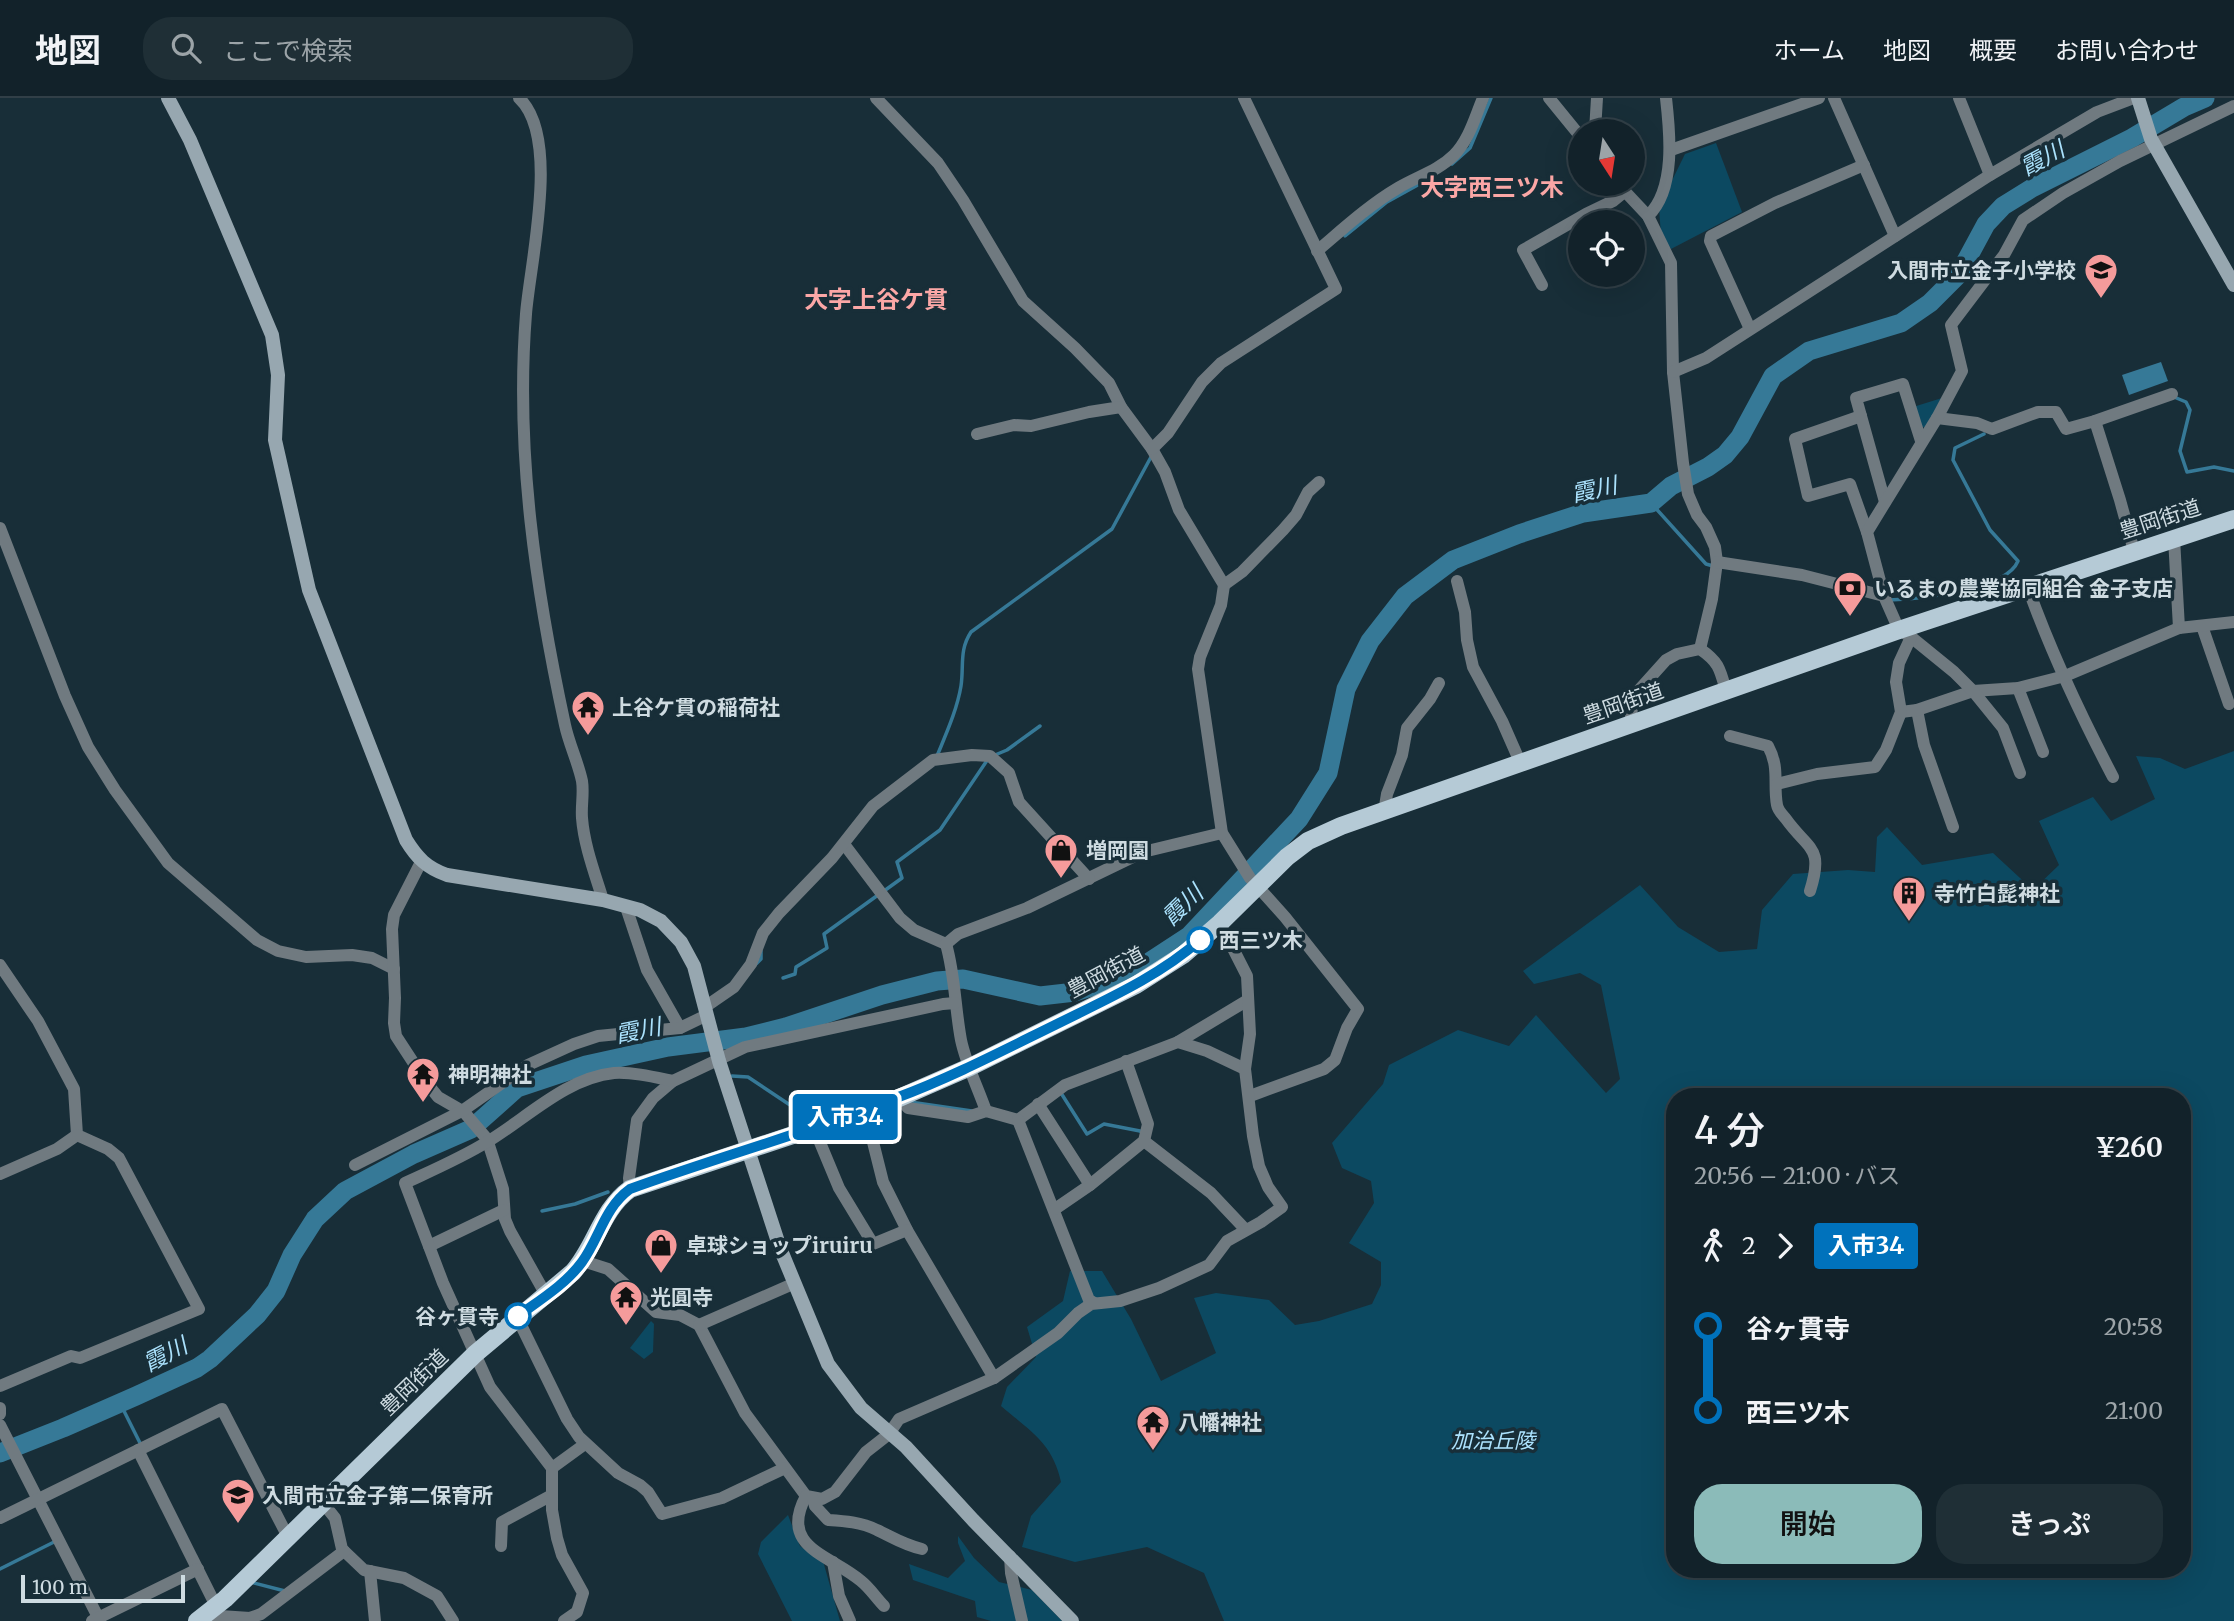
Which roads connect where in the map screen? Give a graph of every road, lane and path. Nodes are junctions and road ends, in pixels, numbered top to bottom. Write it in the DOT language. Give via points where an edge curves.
graph roads {
  1 [pos="168,98"];
  2 [pos="519,98"];
  3 [pos="876,98"];
  4 [pos="1244,98"];
  5 [pos="1483,98"];
  6 [pos="1549,98"];
  7 [pos="1597,98"];
  8 [pos="1666,98"];
  9 [pos="1819,98"];
  10 [pos="1834,98"];
  11 [pos="1959,98"];
  12 [pos="2138,101"];
  13 [pos="2234,106"];
  14 [pos="1596,119"];
  15 [pos="1568,121"];
  16 [pos="2152,141"];
  17 [pos="1671,150"];
  18 [pos="1864,165"];
  19 [pos="1990,175"];
  20 [pos="1616,196"];
  21 [pos="1629,196"];
  22 [pos="1648,216"];
  23 [pos="1895,236"];
  24 [pos="1317,251"];
  25 [pos="1542,285"];
  26 [pos="2234,285"];
  27 [pos="1750,329"];
  28 [pos="1673,372"];
  29 [pos="2172,394"];
  30 [pos="1121,407"];
  31 [pos="1861,416"];
  32 [pos="1937,418"];
  33 [pos="2095,421"];
  34 [pos="977,434"];
  35 [pos="1921,440"];
  36 [pos="1152,449"];
  37 [pos="1319,482"];
  38 [pos="1885,502"];
  39 [pos="2234,519"];
  40 [pos="0,532"];
  41 [pos="1867,532"];
  42 [pos="2174,538"];
  43 [pos="2134,551"];
  44 [pos="1717,566"];
  45 [pos="1457,581"];
  46 [pos="1224,585"];
  47 [pos="2028,588"];
  48 [pos="1884,596"];
  49 [pos="2234,622"];
  50 [pos="2202,626"];
  51 [pos="2179,628"];
  52 [pos="1905,633"];
  53 [pos="1700,649"];
  54 [pos="2065,676"];
  55 [pos="1439,683"];
  56 [pos="2018,688"];
  57 [pos="1726,691"];
  58 [pos="1973,691"];
  59 [pos="2227,705"];
  60 [pos="1917,710"];
  61 [pos="1901,712"];
  62 [pos="1630,726"];
  63 [pos="1730,736"];
  64 [pos="2043,752"];
  65 [pos="1520,762"];
  66 [pos="2020,773"];
  67 [pos="2113,777"];
  68 [pos="1777,784"];
  69 [pos="1384,812"];
  70 [pos="1953,827"];
  71 [pos="1222,833"];
  72 [pos="844,844"];
  73 [pos="421,862"];
  74 [pos="1089,879"];
  75 [pos="1254,882"];
  76 [pos="1810,891"];
  77 [pos="603,900"];
  78 [pos="626,907"];
  79 [pos="1220,923"];
  80 [pos="946,944"];
  81 [pos="0,965"];
  82 [pos="394,969"];
  83 [pos="1248,1000"];
  84 [pos="955,1003"];
  85 [pos="707,1016"];
  86 [pos="680,1028"];
  87 [pos="1178,1042"];
  88 [pos="719,1058"];
  89 [pos="1126,1061"];
  90 [pos="970,1067"];
  91 [pos="1245,1069"];
  92 [pos="673,1081"];
  93 [pos="1250,1096"];
  94 [pos="898,1098"];
  95 [pos="1038,1104"];
  96 [pos="865,1110"];
  97 [pos="463,1111"];
  98 [pos="986,1111"];
  99 [pos="1018,1120"];
  100 [pos="814,1128"];
  101 [pos="77,1135"];
  102 [pos="487,1140"];
  103 [pos="1144,1141"];
  104 [pos="748,1150"];
  105 [pos="355,1166"];
  106 [pos="0,1174"];
  107 [pos="1090,1185"];
  108 [pos="630,1189"];
  109 [pos="1055,1209"];
  110 [pos="504,1210"];
  111 [pos="1245,1229"];
  112 [pos="907,1230"];
  113 [pos="429,1246"];
  114 [pos="583,1261"];
  115 [pos="795,1283"];
  116 [pos="546,1295"];
  117 [pos="1094,1303"];
  118 [pos="517,1317"];
  119 [pos="699,1325"];
  120 [pos="475,1354"];
  121 [pos="994,1378"];
  122 [pos="0,1386"];
  123 [pos="0,1408"];
  124 [pos="0,1414"];
  125 [pos="1,1428"];
  126 [pos="889,1434"];
  127 [pos="585,1444"];
  128 [pos="138,1450"];
  129 [pos="552,1468"];
  130 [pos="785,1468"];
  131 [pos="552,1495"];
  132 [pos="810,1498"];
  133 [pos="37,1499"];
  134 [pos="323,1503"];
  135 [pos="0,1518"];
  136 [pos="288,1537"];
  137 [pos="501,1546"];
  138 [pos="922,1549"];
  139 [pos="344,1551"];
  140 [pos="1010,1556"];
  141 [pos="833,1562"];
  142 [pos="198,1569"];
  143 [pos="370,1571"];
  144 [pos="884,1606"];
  145 [pos="206,1614"];
  146 [pos="239,1619"];
  147 [pos="97,1620"];
  148 [pos="375,1621"];
  149 [pos="453,1621"];
  150 [pos="564,1621"];
  151 [pos="850,1621"];
  152 [pos="1022,1621"];
  153 [pos="1072,1621"];
  1 -- 73 [label="street" via="190,139 268,324 278,375 275,440 309,590 406,840"];
  2 -- 77 [label="street" via="534,121 541,184 526,314 526,480 553,666 583,784 582,817"];
  3 -- 30 [label="street" via="938,163 1023,301 1101,374"];
  4 -- 24 [label="street"];
  5 -- 24 [label="street" via="1453,156 1392,192"];
  6 -- 15 [label="street"];
  7 -- 14 [label="street"];
  8 -- 17 [label="street"];
  9 -- 17 [label="street"];
  10 -- 18 [label="street"];
  11 -- 19 [label="street"];
  12 -- 16 [label="street"];
  12 -- 19 [label="street" via="2097,111"];
  13 -- 16 [label="street"];
  16 -- 26 [label="street"];
  16 -- 32 [label="street" via="2023,219 2004,255 1951,325 1962,370"];
  17 -- 22 [label="street" via="1664,190"];
  18 -- 23 [label="street"];
  18 -- 27 [label="street" via="1711,236"];
  19 -- 23 [label="street"];
  20 -- 25 [label="street" via="1523,250"];
  21 -- 22 [label="street"];
  22 -- 28 [label="street" via="1671,263"];
  23 -- 27 [label="street"];
  24 -- 36 [label="street" via="1336,289 1221,363"];
  27 -- 28 [label="street" via="1706,358"];
  28 -- 44 [label="street" via="1688,494 1715,547"];
  29 -- 33 [label="street"];
  30 -- 34 [label="street"];
  30 -- 36 [label="street"];
  31 -- 35 [label="street" via="1856,398 1903,384"];
  31 -- 38 [label="street"];
  31 -- 41 [label="street" via="1795,439 1808,496 1850,484"];
  32 -- 33 [label="street" via="1992,429 2038,412 2056,412 2066,429"];
  32 -- 35 [label="street"];
  33 -- 43 [label="street"];
  35 -- 38 [label="street"];
  36 -- 46 [label="street" via="1179,510"];
  37 -- 46 [label="street" via="1283,530"];
  38 -- 41 [label="street"];
  39 -- 42 [label="main road, 豊岡街道"];
  40 -- 82 [label="street" via="88,747 168,863 257,940 278,951 306,957 372,958"];
  41 -- 48 [label="street"];
  42 -- 43 [label="main road, 豊岡街道"];
  42 -- 51 [label="street"];
  43 -- 47 [label="main road, 豊岡街道"];
  44 -- 48 [label="street" via="1802,575"];
  44 -- 53 [label="street"];
  45 -- 65 [label="street" via="1472,667"];
  46 -- 71 [label="street" via="1198,669"];
  47 -- 52 [label="main road, 豊岡街道"];
  47 -- 54 [label="street"];
  48 -- 52 [label="street"];
  49 -- 50 [label="street"];
  50 -- 51 [label="street"];
  50 -- 59 [label="street"];
  51 -- 54 [label="street"];
  52 -- 57 [label="main road, 豊岡街道"];
  52 -- 58 [label="street"];
  52 -- 61 [label="street" via="1896,682"];
  53 -- 57 [label="street" via="1718,663"];
  53 -- 62 [label="street" via="1666,660 1639,690"];
  54 -- 56 [label="street"];
  54 -- 67 [label="street"];
  55 -- 69 [label="street" via="1407,728"];
  56 -- 58 [label="street"];
  56 -- 64 [label="street"];
  57 -- 62 [label="main road, 豊岡街道"];
  58 -- 60 [label="street"];
  58 -- 66 [label="street" via="2003,728"];
  60 -- 61 [label="street"];
  60 -- 70 [label="street" via="1924,745"];
  61 -- 68 [label="street" via="1875,767"];
  62 -- 65 [label="main road, 豊岡街道"];
  63 -- 68 [label="street" via="1768,746 1775,759"];
  65 -- 69 [label="main road, 豊岡街道"];
  68 -- 76 [label="street" via="1777,808 1813,849 1816,860"];
  69 -- 75 [label="main road, 豊岡街道" via="1308,841"];
  71 -- 74 [label="street" via="1143,852"];
  71 -- 75 [label="street"];
  72 -- 74 [label="street" via="873,806 933,760 990,756 1009,773 1019,802"];
  72 -- 80 [label="street" via="900,918 914,930"];
  72 -- 85 [label="street" via="763,933 751,964"];
  73 -- 77 [label="street" via="447,875"];
  73 -- 82 [label="street" via="394,915"];
  74 -- 80 [label="street" via="958,934"];
  75 -- 79 [label="main road, 豊岡街道"];
  75 -- 93 [label="street" via="1358,1009 1335,1060 1324,1069"];
  77 -- 78 [label="street"];
  78 -- 85 [label="street" via="651,915 681,942 694,966"];
  78 -- 86 [label="street" via="647,970"];
  79 -- 83 [label="street" via="1247,976"];
  79 -- 90 [label="main road, 豊岡街道" via="1183,955 1136,985"];
  80 -- 84 [label="street"];
  81 -- 101 [label="street" via="38,1021 74,1089"];
  82 -- 97 [label="street" via="396,1036 438,1097"];
  83 -- 87 [label="street"];
  83 -- 91 [label="street"];
  84 -- 88 [label="street" via="745,1047"];
  84 -- 90 [label="street"];
  85 -- 86 [label="street"];
  85 -- 88 [label="street"];
  86 -- 97 [label="street" via="598,1036 574,1044 528,1065"];
  87 -- 89 [label="street"];
  87 -- 91 [label="street"];
  88 -- 92 [label="street"];
  88 -- 104 [label="street"];
  89 -- 95 [label="street" via="1065,1085"];
  89 -- 103 [label="street" via="1148,1124"];
  90 -- 94 [label="main road, 豊岡街道"];
  90 -- 98 [label="street"];
  91 -- 93 [label="street"];
  92 -- 102 [label="street" via="613,1073 590,1079"];
  92 -- 108 [label="street" via="637,1119"];
  93 -- 111 [label="street" via="1259,1166 1282,1207"];
  94 -- 96 [label="main road, 豊岡街道"];
  94 -- 98 [label="street" via="908,1108 920,1110 968,1117"];
  95 -- 99 [label="street"];
  95 -- 107 [label="street"];
  96 -- 100 [label="main road, 豊岡街道"];
  96 -- 112 [label="street" via="883,1182"];
  97 -- 102 [label="street"];
  97 -- 105 [label="street"];
  98 -- 99 [label="street"];
  99 -- 109 [label="street"];
  100 -- 104 [label="main road, 豊岡街道"];
  100 -- 112 [label="street" via="839,1188 873,1244"];
  101 -- 106 [label="street"];
  101 -- 122 [label="street" via="119,1158 199,1309"];
  102 -- 110 [label="street" via="503,1189"];
  102 -- 113 [label="street" via="405,1183"];
  103 -- 107 [label="street"];
  103 -- 111 [label="street" via="1211,1193"];
  104 -- 108 [label="main road, 豊岡街道"];
  104 -- 115 [label="street"];
  107 -- 109 [label="street"];
  108 -- 114 [label="main road, 豊岡街道" via="605,1216"];
  109 -- 117 [label="street"];
  110 -- 113 [label="street"];
  110 -- 116 [label="street" via="510,1231"];
  111 -- 117 [label="street" via="1227,1241 1209,1265 1194,1273 1120,1301"];
  112 -- 121 [label="street"];
  113 -- 120 [label="street"];
  114 -- 116 [label="main road, 豊岡街道"];
  114 -- 119 [label="street" via="608,1269 656,1312 680,1315"];
  115 -- 119 [label="street"];
  115 -- 126 [label="street" via="828,1364 861,1408"];
  116 -- 118 [label="main road, 豊岡街道"];
  117 -- 121 [label="street"];
  118 -- 120 [label="main road, 豊岡街道"];
  118 -- 127 [label="street" via="567,1419"];
  119 -- 130 [label="street" via="745,1413"];
  120 -- 129 [label="street" via="490,1387"];
  120 -- 134 [label="main road, 豊岡街道"];
  121 -- 126 [label="street" via="899,1419"];
  123 -- 124 [label="street"];
  125 -- 133 [label="street"];
  126 -- 132 [label="street" via="866,1452 835,1492 822,1499"];
  126 -- 140 [label="street"];
  127 -- 129 [label="street"];
  127 -- 130 [label="street" via="649,1492 662,1514 722,1498"];
  128 -- 133 [label="street"];
  128 -- 136 [label="street" via="222,1409"];
  128 -- 142 [label="street"];
  129 -- 131 [label="street"];
  130 -- 132 [label="street"];
  131 -- 137 [label="street" via="502,1522"];
  131 -- 150 [label="street" via="562,1555 583,1593 577,1612"];
  132 -- 138 [label="street" via="828,1520 850,1521"];
  132 -- 141 [label="street" via="798,1512 800,1532 815,1552"];
  133 -- 135 [label="street"];
  133 -- 147 [label="street"];
  134 -- 136 [label="main road, 豊岡街道"];
  134 -- 139 [label="street" via="335,1518"];
  136 -- 145 [label="main road, 豊岡街道"];
  139 -- 143 [label="street"];
  139 -- 146 [label="street" via="261,1614"];
  140 -- 152 [label="street"];
  140 -- 153 [label="street"];
  141 -- 144 [label="street" via="862,1581"];
  141 -- 151 [label="street" via="839,1596"];
  142 -- 145 [label="street"];
  142 -- 147 [label="street"];
  143 -- 148 [label="street"];
  143 -- 149 [label="street" via="404,1578 437,1596"];
  145 -- 146 [label="street"];
}
